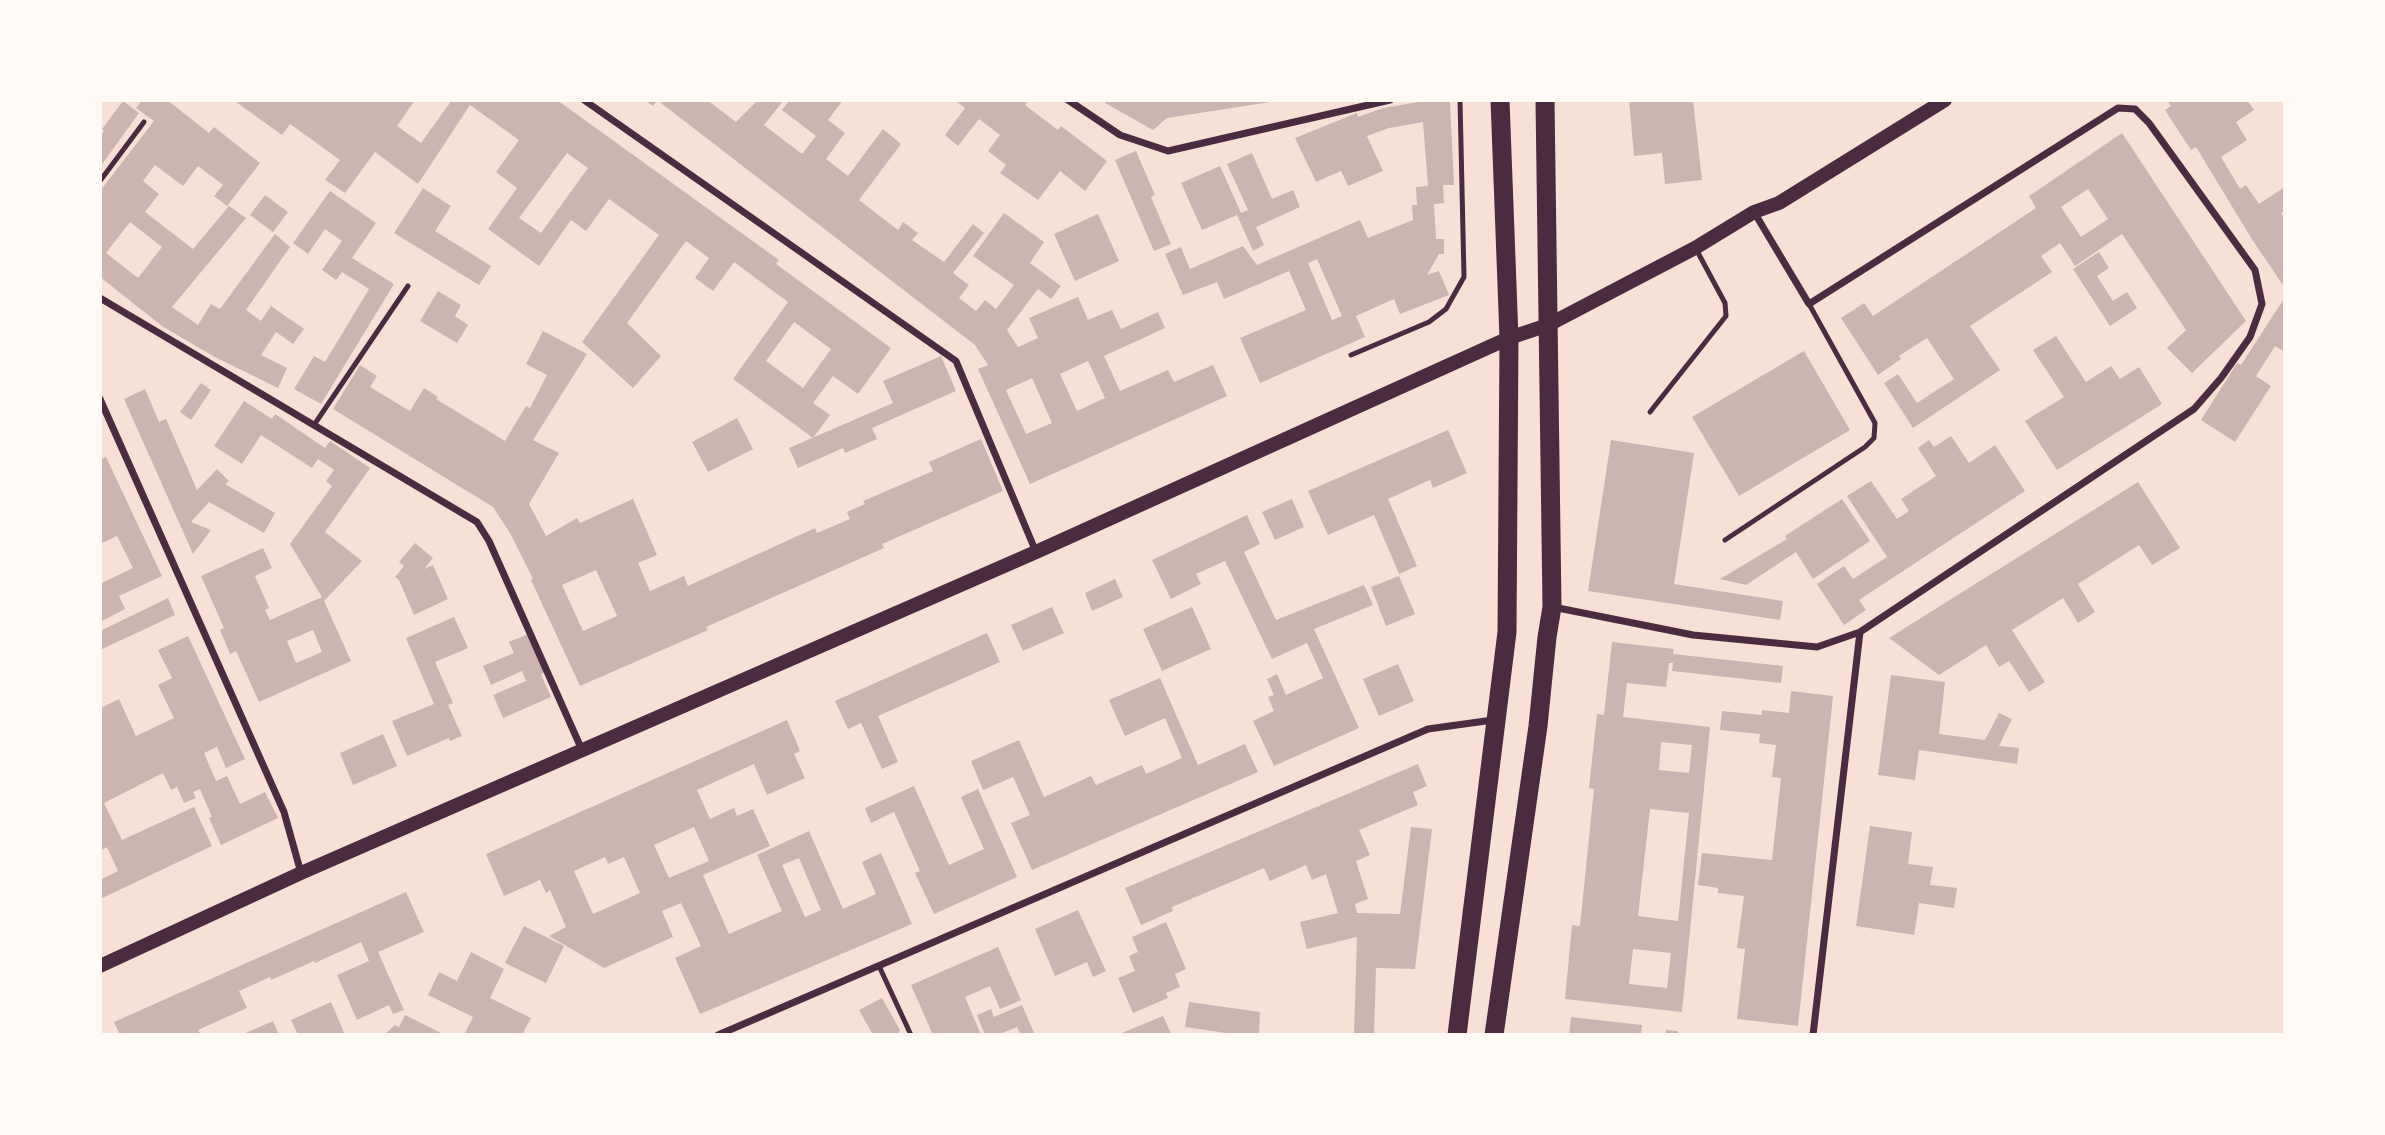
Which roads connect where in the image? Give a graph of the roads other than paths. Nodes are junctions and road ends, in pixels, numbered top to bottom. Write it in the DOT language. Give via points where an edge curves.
graph roads {
  1 [pos="584,100"];
  2 [pos="1068,100"];
  3 [pos="1390,100"];
  4 [pos="1460,100"];
  5 [pos="1500,100"];
  6 [pos="1545,100"];
  7 [pos="1945,100"];
  8 [pos="144,122"];
  9 [pos="100,181"];
  10 [pos="1754,212"];
  11 [pos="1695,248"];
  12 [pos="408,286"];
  13 [pos="100,298"];
  14 [pos="1809,304"];
  15 [pos="1548,325"];
  16 [pos="1509,338"];
  17 [pos="1351,355"];
  18 [pos="100,398"];
  19 [pos="1650,412"];
  20 [pos="314,425"];
  21 [pos="1725,540"];
  22 [pos="1037,552"];
  23 [pos="1552,607"];
  24 [pos="1860,632"];
  25 [pos="1496,719"];
  26 [pos="582,750"];
  27 [pos="301,873"];
  28 [pos="100,966"];
  29 [pos="879,966"];
  30 [pos="718,1035"];
  31 [pos="911,1035"];
  32 [pos="1457,1035"];
  33 [pos="1494,1035"];
  34 [pos="1813,1035"];
  1 -- 22 [label="street" via="956,361"];
  2 -- 3 [label="street" via="1120,135 1168,151"];
  4 -- 17 [label="lane" via="1464,277 1446,309 1429,322"];
  5 -- 16 [label="highway"];
  6 -- 15 [label="highway"];
  7 -- 10 [label="main road" via="1779,203"];
  8 -- 9 [label="lane"];
  10 -- 11 [label="main road"];
  10 -- 14 [label="street"];
  11 -- 15 [label="main road"];
  11 -- 19 [label="lane" via="1725,303 1726,316"];
  12 -- 20 [label="lane"];
  13 -- 20 [label="street"];
  14 -- 21 [label="lane" via="1875,423 1874,438"];
  14 -- 24 [label="street" via="2118,108 2136,109 2149,123 2255,270 2262,304 2250,337 2194,409"];
  15 -- 16 [label="main road"];
  15 -- 23 [label="highway"];
  16 -- 22 [label="main road"];
  16 -- 25 [label="highway" via="1507,632"];
  18 -- 27 [label="street" via="284,812"];
  20 -- 26 [label="street" via="477,522"];
  22 -- 26 [label="main road"];
  23 -- 24 [label="street" via="1693,635 1817,647"];
  23 -- 33 [label="highway"];
  24 -- 34 [label="street"];
  25 -- 29 [label="street" via="1428,729"];
  25 -- 32 [label="highway"];
  26 -- 27 [label="main road"];
  27 -- 28 [label="main road"];
  29 -- 30 [label="street"];
  29 -- 31 [label="lane"];
}
